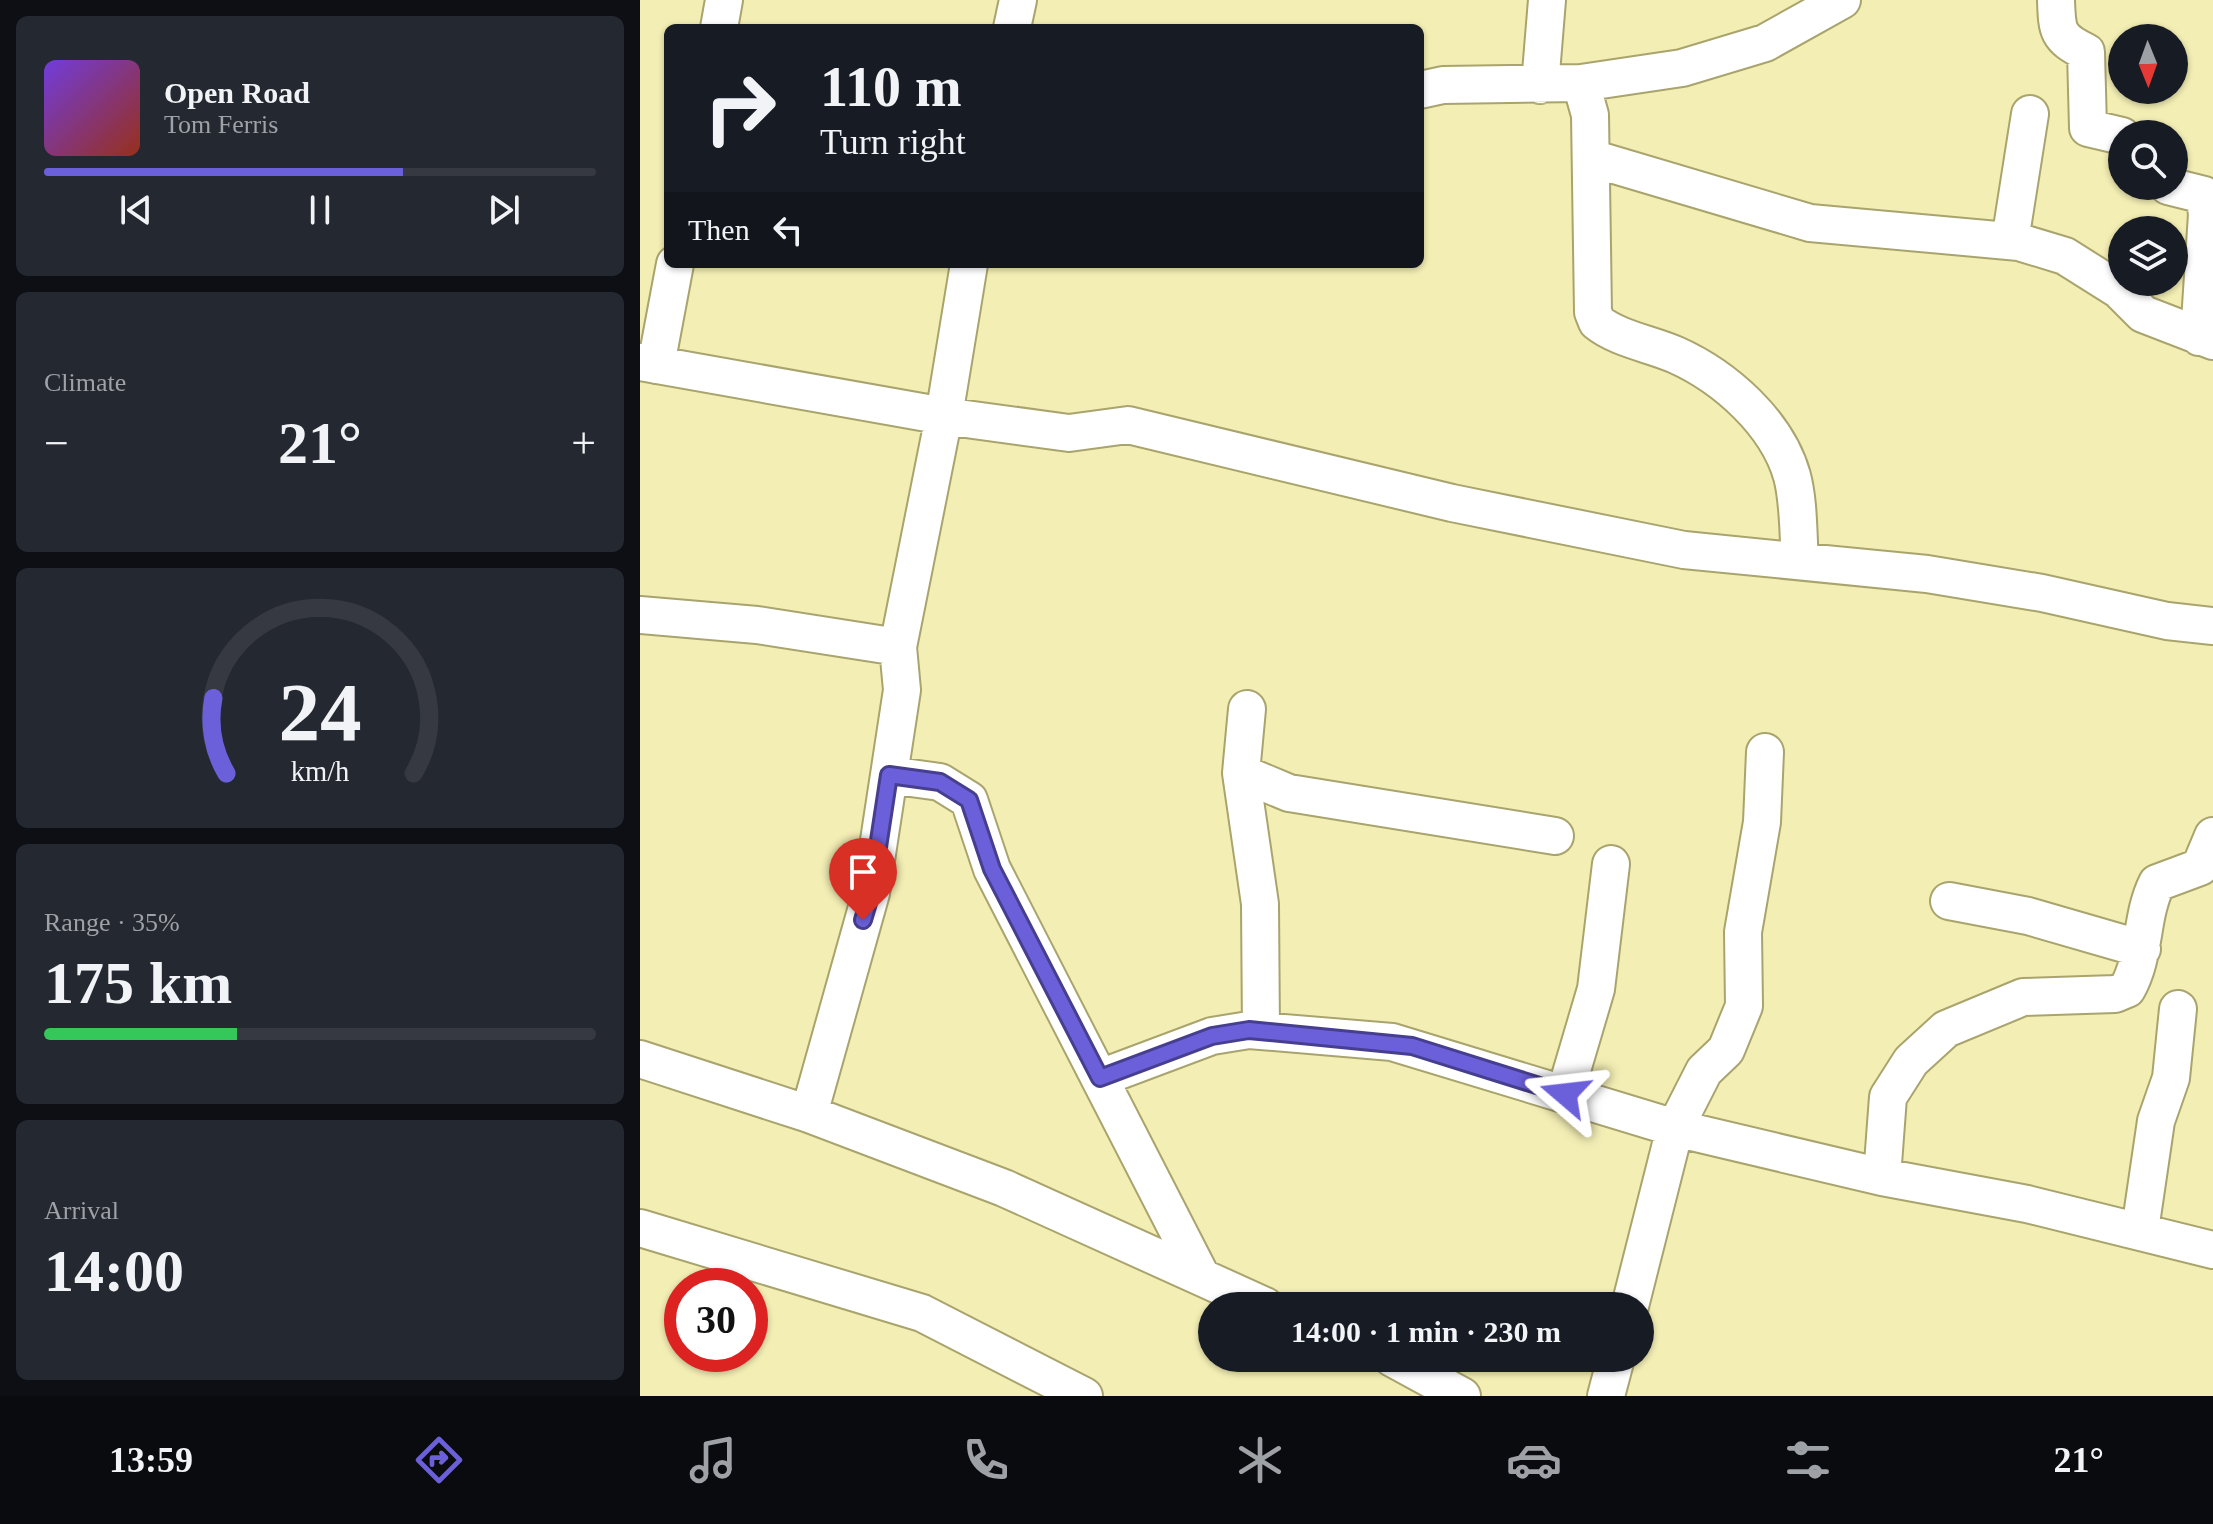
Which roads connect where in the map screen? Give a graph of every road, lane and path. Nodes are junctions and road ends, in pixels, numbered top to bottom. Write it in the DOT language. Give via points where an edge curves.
graph roads {
  1 [pos="724,0"];
  2 [pos="1018,0"];
  3 [pos="1547,0"];
  4 [pos="1842,0"];
  5 [pos="2056,0"];
  6 [pos="720,24"];
  7 [pos="1013,24"];
  8 [pos="1581,83"];
  9 [pos="1540,85"];
  10 [pos="1424,89"];
  11 [pos="2030,114"];
  12 [pos="2108,133"];
  13 [pos="1591,158"];
  14 [pos="2188,191"];
  15 [pos="2010,241"];
  16 [pos="674,268"];
  17 [pos="968,268"];
  18 [pos="2209,288"];
  19 [pos="2206,339"];
  20 [pos="648,364"];
  21 [pos="944,416"];
  22 [pos="1800,561"];
  23 [pos="640,615"];
  24 [pos="2213,626"];
  25 [pos="898,647"];
  26 [pos="1247,709"];
  27 [pos="1765,752"];
  28 [pos="1241,773"];
  29 [pos="889,775"];
  30 [pos="1555,836"];
  31 [pos="2213,836"];
  32 [pos="1611,864"];
  33 [pos="1949,901"];
  34 [pos="2142,949"];
  35 [pos="2178,1009"];
  36 [pos="1261,1031"];
  37 [pos="640,1059"];
  38 [pos="1100,1078"];
  39 [pos="1565,1094"];
  40 [pos="809,1114"];
  41 [pos="1675,1128"];
  42 [pos="1882,1177"];
  43 [pos="640,1228"];
  44 [pos="2140,1230"];
  45 [pos="2213,1250"];
  46 [pos="1201,1276"];
  47 [pos="1235,1292"];
  48 [pos="1634,1292"];
  49 [pos="1418,1372"];
  50 [pos="1612,1372"];
  51 [pos="1084,1396"];
  52 [pos="1462,1396"];
  53 [pos="1606,1396"];
  1 -- 6 [label="street"];
  2 -- 7 [label="street"];
  3 -- 9 [label="street"];
  4 -- 8 [label="street" via="1765,43 1682,68"];
  5 -- 12 [label="street" via="2064,40 2086,52 2088,128"];
  8 -- 9 [label="street"];
  8 -- 13 [label="street" via="1590,115"];
  9 -- 10 [label="street"];
  11 -- 15 [label="street"];
  13 -- 15 [label="street" via="1810,223"];
  13 -- 22 [label="street" via="1597,322 1704,368 1763,425 1781,447 1792,478"];
  14 -- 18 [label="street" via="2204,195"];
  15 -- 19 [label="street" via="2065,256 2119,290 2143,314"];
  16 -- 20 [label="street"];
  17 -- 21 [label="street"];
  18 -- 19 [label="street"];
  20 -- 21 [label="street"];
  21 -- 22 [label="street" via="1069,433 1128,425 1452,503 1684,550"];
  21 -- 25 [label="street"];
  22 -- 24 [label="street" via="1927,574"];
  23 -- 25 [label="street" via="757,625"];
  25 -- 29 [label="street" via="902,690"];
  26 -- 28 [label="street"];
  27 -- 41 [label="street" via="1762,822 1743,932 1744,1006 1726,1050 1704,1071"];
  28 -- 30 [label="street" via="1289,793"];
  28 -- 36 [label="street" via="1260,904"];
  29 -- 38 [label="street" via="940,782 969,800 992,869"];
  29 -- 40 [label="street" via="871,893"];
  31 -- 34 [label="street" via="2200,867 2157,883"];
  32 -- 39 [label="street" via="1596,989"];
  33 -- 34 [label="street" via="2028,916"];
  34 -- 42 [label="street" via="2127,989 2115,994 2023,997 1946,1029 1911,1061 1888,1097"];
  35 -- 44 [label="street" via="2171,1078 2156,1121"];
  36 -- 38 [label="street" via="1212,1036"];
  36 -- 39 [label="street" via="1412,1046"];
  37 -- 40 [label="street"];
  38 -- 46 [label="street"];
  39 -- 41 [label="street"];
  40 -- 46 [label="street" via="1004,1188"];
  41 -- 42 [label="street"];
  41 -- 48 [label="street"];
  42 -- 44 [label="street"];
  43 -- 51 [label="street" via="922,1313"];
  44 -- 45 [label="street"];
  46 -- 47 [label="street"];
  49 -- 52 [label="street"];
  50 -- 53 [label="street"];
}
